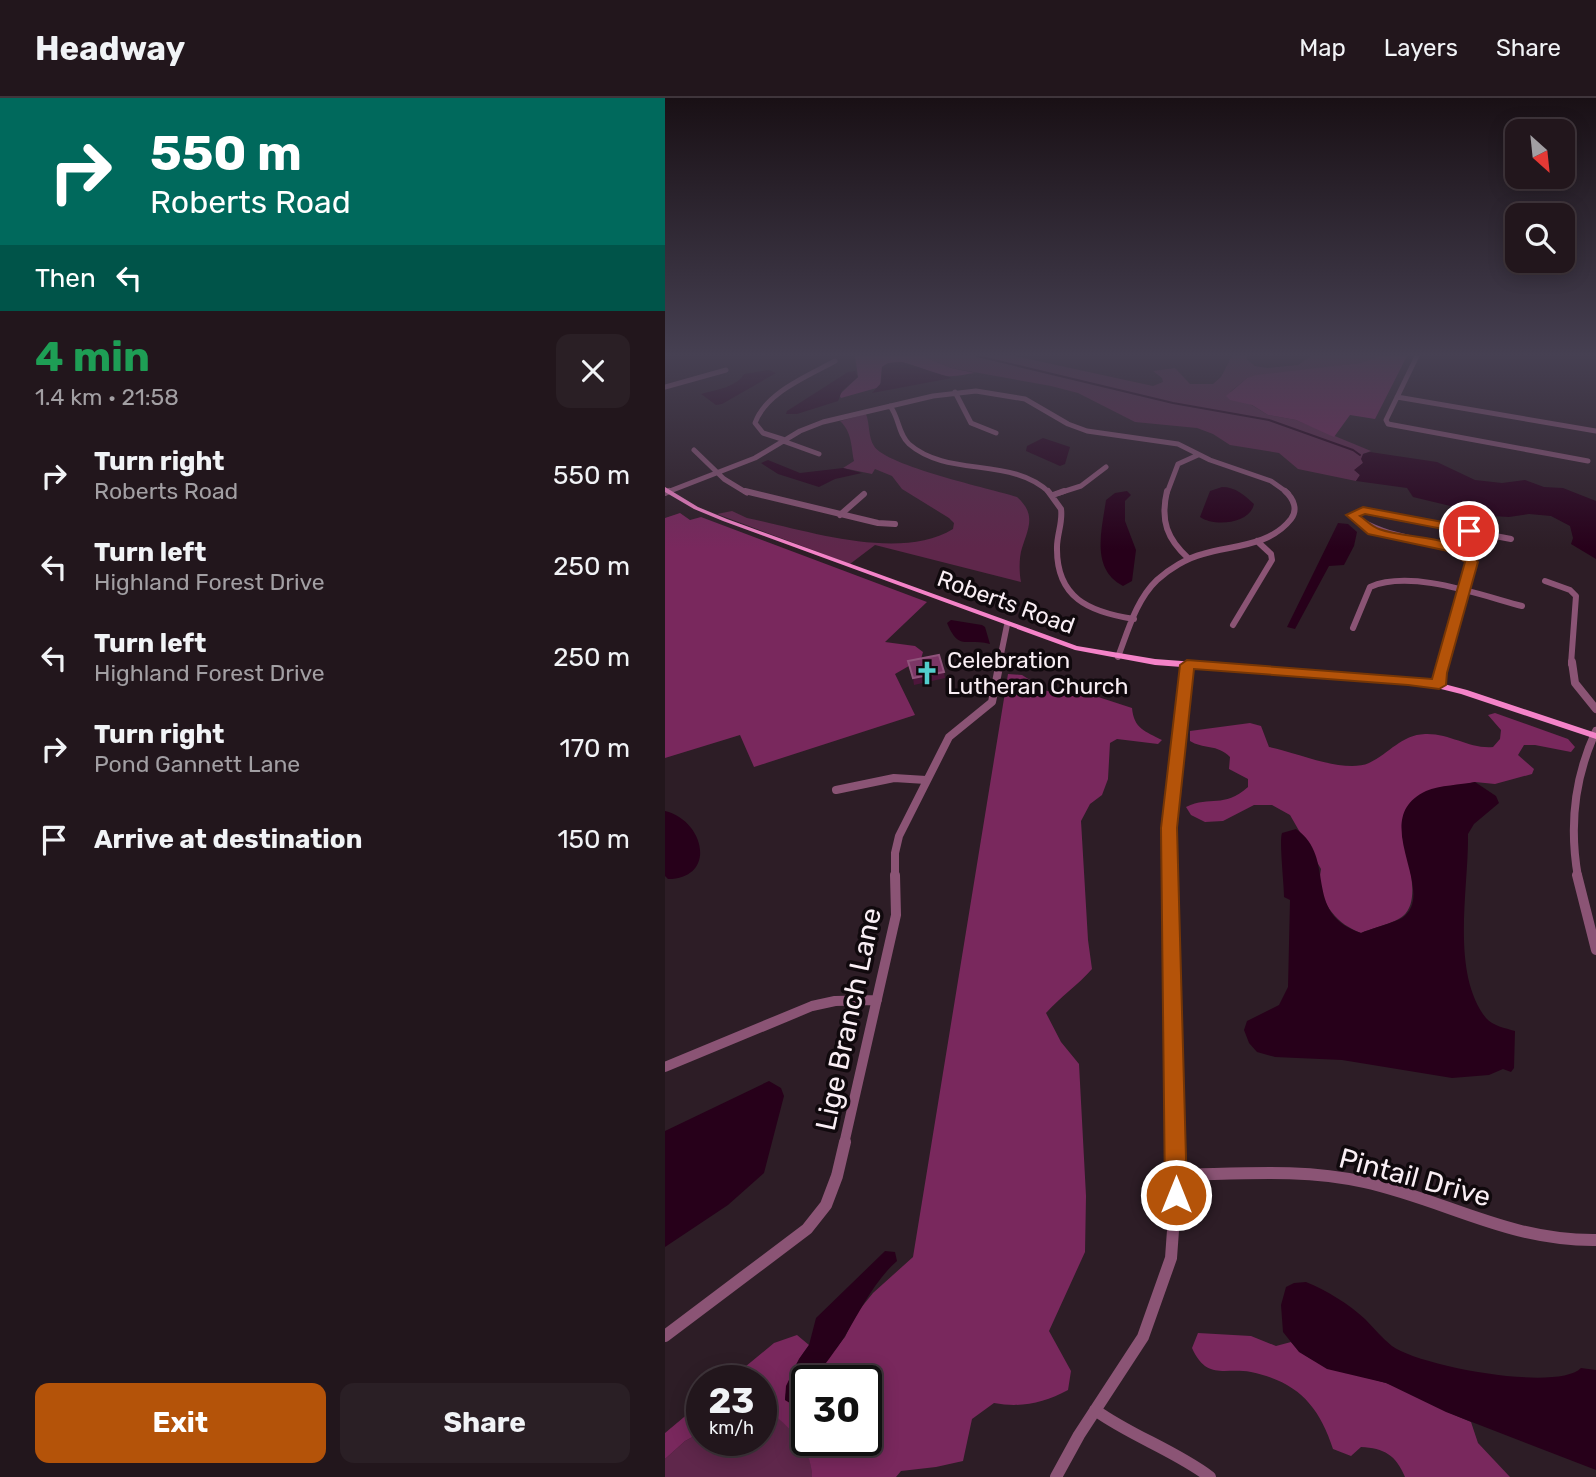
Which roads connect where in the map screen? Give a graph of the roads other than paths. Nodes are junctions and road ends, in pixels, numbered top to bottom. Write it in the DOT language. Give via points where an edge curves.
graph roads {
  1 [pos="755,420"];
  2 [pos="830,420"];
  3 [pos="900,420"];
  4 [pos="970,420"];
  5 [pos="1062,420"];
  6 [pos="1386,420"];
  7 [pos="1534,420"];
  8 [pos="1596,431"];
  9 [pos="996,433"];
  10 [pos="784,440"];
  11 [pos="694,450"];
  12 [pos="819,454"];
  13 [pos="1198,454"];
  14 [pos="1588,461"];
  15 [pos="1106,467"];
  16 [pos="715,472"];
  17 [pos="666,490"];
  18 [pos="864,494"];
  19 [pos="1053,495"];
  20 [pos="840,515"];
  21 [pos="895,524"];
  22 [pos="1511,538"];
  23 [pos="1257,541"];
  24 [pos="1189,559"];
  25 [pos="1545,581"];
  26 [pos="1464,592"];
  27 [pos="1522,606"];
  28 [pos="1133,619"];
  29 [pos="1007,625"];
  30 [pos="1233,625"];
  31 [pos="1353,628"];
  32 [pos="1118,657"];
  33 [pos="1187,665"];
  34 [pos="1439,685"];
  35 [pos="1596,709"];
  36 [pos="1595,734"];
  37 [pos="926,780"];
  38 [pos="836,790"];
  39 [pos="1596,950"];
  40 [pos="877,1000"];
  41 [pos="665,1067"];
  42 [pos="1177,1175"];
  43 [pos="1596,1240"];
  44 [pos="665,1336"];
  45 [pos="1095,1409"];
  46 [pos="1056,1477"];
  47 [pos="1210,1477"];
  1 -- 10 [label="street" via="760,430"];
  2 -- 10 [label="street"];
  3 -- 19 [label="street" via="902,438 914,448 1020,476"];
  4 -- 9 [label="street"];
  5 -- 13 [label="street" via="1096,432 1167,441"];
  6 -- 14 [label="street"];
  7 -- 8 [label="street"];
  10 -- 12 [label="street"];
  10 -- 16 [label="street" via="764,454"];
  11 -- 16 [label="street"];
  13 -- 23 [label="street" via="1271,481 1292,498 1296,510 1291,523"];
  13 -- 24 [label="street" via="1178,464 1161,518 1168,538"];
  15 -- 19 [label="street" via="1081,486"];
  16 -- 17 [label="street"];
  16 -- 20 [label="street" via="758,497"];
  17 -- 29 [label="main road, Roberts Road" via="725,520"];
  18 -- 20 [label="street"];
  19 -- 28 [label="street" via="1062,512 1057,545 1065,588 1089,608"];
  20 -- 21 [label="street"];
  22 -- 26 [label="street" via="1363,511 1352,515 1373,531 1466,555 1472,565"];
  23 -- 24 [label="street"];
  23 -- 30 [label="street" via="1272,560"];
  24 -- 28 [label="street" via="1156,581"];
  25 -- 35 [label="street" via="1576,596 1571,671"];
  26 -- 27 [label="street"];
  26 -- 31 [label="street" via="1380,581 1370,587"];
  26 -- 34 [label="street"];
  28 -- 32 [label="street"];
  29 -- 32 [label="main road, Roberts Road"];
  29 -- 37 [label="street, Lige Branch Lane" via="992,702 953,731"];
  32 -- 33 [label="main road, Roberts Road"];
  33 -- 34 [label="main road, Roberts Road"];
  33 -- 42 [label="street" via="1169,828"];
  34 -- 36 [label="main road, Roberts Road"];
  36 -- 39 [label="street" via="1578,786 1574,832 1578,880"];
  37 -- 38 [label="street" via="894,778"];
  37 -- 40 [label="street, Lige Branch Lane" via="895,848 896,915"];
  40 -- 41 [label="street" via="812,1006"];
  40 -- 44 [label="street, Lige Branch Lane" via="837,1176 826,1205 797,1238"];
  42 -- 43 [label="street, Pintail Drive" via="1343,1178 1546,1238"];
  42 -- 45 [label="street" via="1174,1234 1162,1289 1143,1336"];
  45 -- 46 [label="street"];
  45 -- 47 [label="street"];
}
